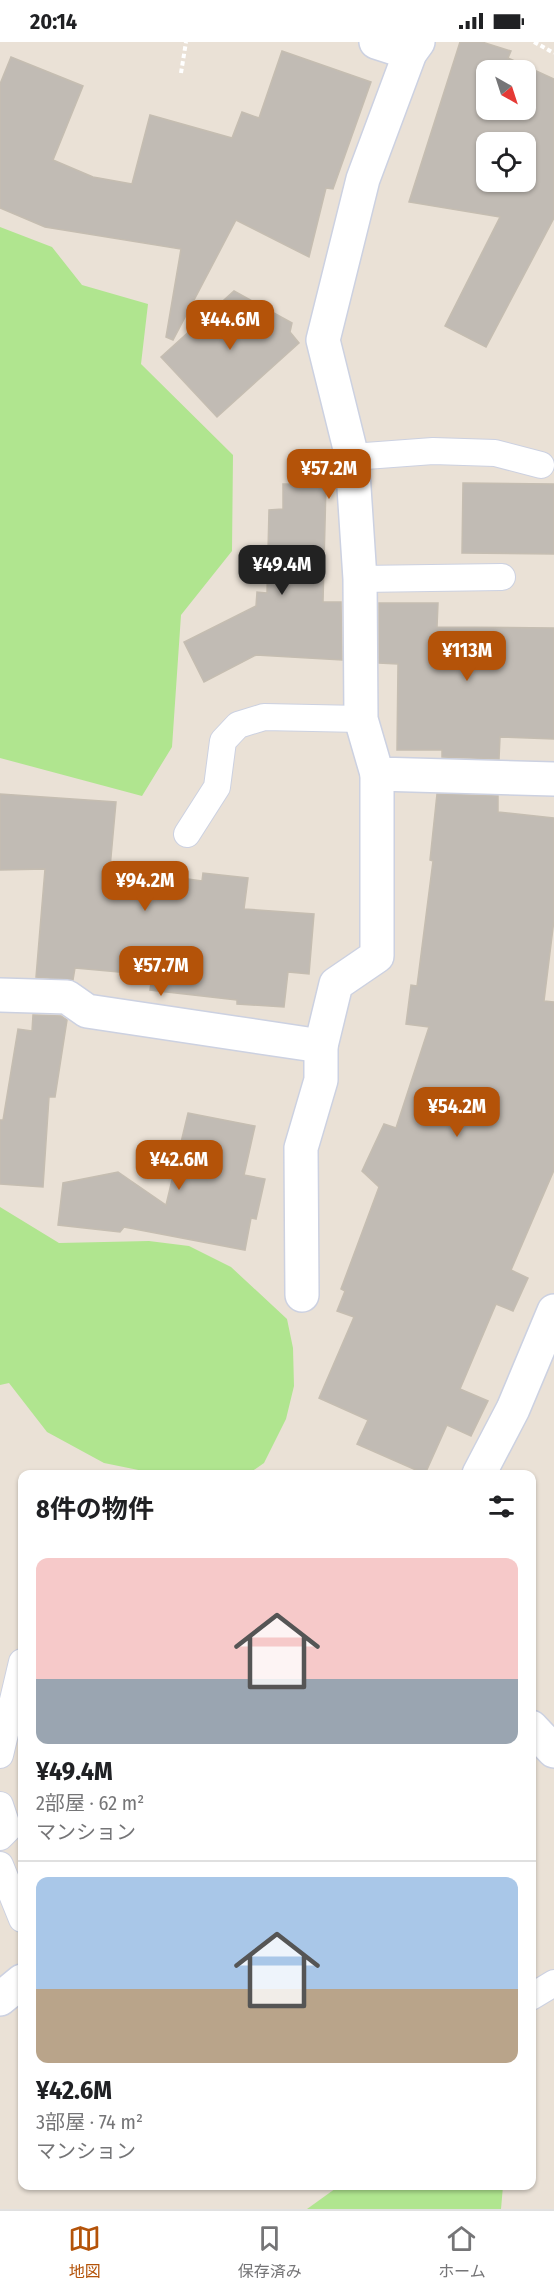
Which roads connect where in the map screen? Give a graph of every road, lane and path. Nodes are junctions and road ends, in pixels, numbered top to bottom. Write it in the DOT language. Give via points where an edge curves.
graph roads {
  1 [pos="186,42"];
  2 [pos="376,42"];
  3 [pos="534,42"];
  4 [pos="414,48"];
  5 [pos="554,53"];
  6 [pos="181,73"];
  7 [pos="352,457"];
  8 [pos="541,465"];
  9 [pos="502,577"];
  10 [pos="360,579"];
  11 [pos="361,718"];
  12 [pos="377,774"];
  13 [pos="554,779"];
  14 [pos="187,834"];
  15 [pos="0,995"];
  16 [pos="321,1046"];
  17 [pos="302,1295"];
  18 [pos="554,1311"];
  19 [pos="480,1470"];
  20 [pos="18,1679"];
  21 [pos="536,1732"];
  22 [pos="554,1751"];
  23 [pos="0,1755"];
  24 [pos="0,1805"];
  25 [pos="0,1837"];
  26 [pos="0,1865"];
  27 [pos="18,1909"];
  28 [pos="18,1983"];
  29 [pos="554,1983"];
  30 [pos="536,1994"];
  31 [pos="0,1999"];
  1 -- 6 [label="path"];
  2 -- 4 [label="street"];
  3 -- 5 [label="path"];
  4 -- 7 [label="street" via="363,178 323,340"];
  7 -- 8 [label="lane" via="433,451 495,453"];
  7 -- 10 [label="street"];
  9 -- 10 [label="lane"];
  10 -- 11 [label="street"];
  11 -- 12 [label="street"];
  11 -- 14 [label="lane" via="264,717 238,725 223,741 217,787"];
  12 -- 13 [label="street"];
  12 -- 16 [label="street" via="377,956 336,984"];
  15 -- 16 [label="street" via="67,997 87,1011"];
  16 -- 17 [label="street" via="321,1080 301,1148"];
  18 -- 19 [label="street" via="513,1409"];
  20 -- 23 [label="lane"];
  21 -- 22 [label="street"];
  24 -- 25 [label="lane" via="8,1829"];
  26 -- 27 [label="lane"];
  28 -- 31 [label="street"];
  29 -- 30 [label="lane"];
}
